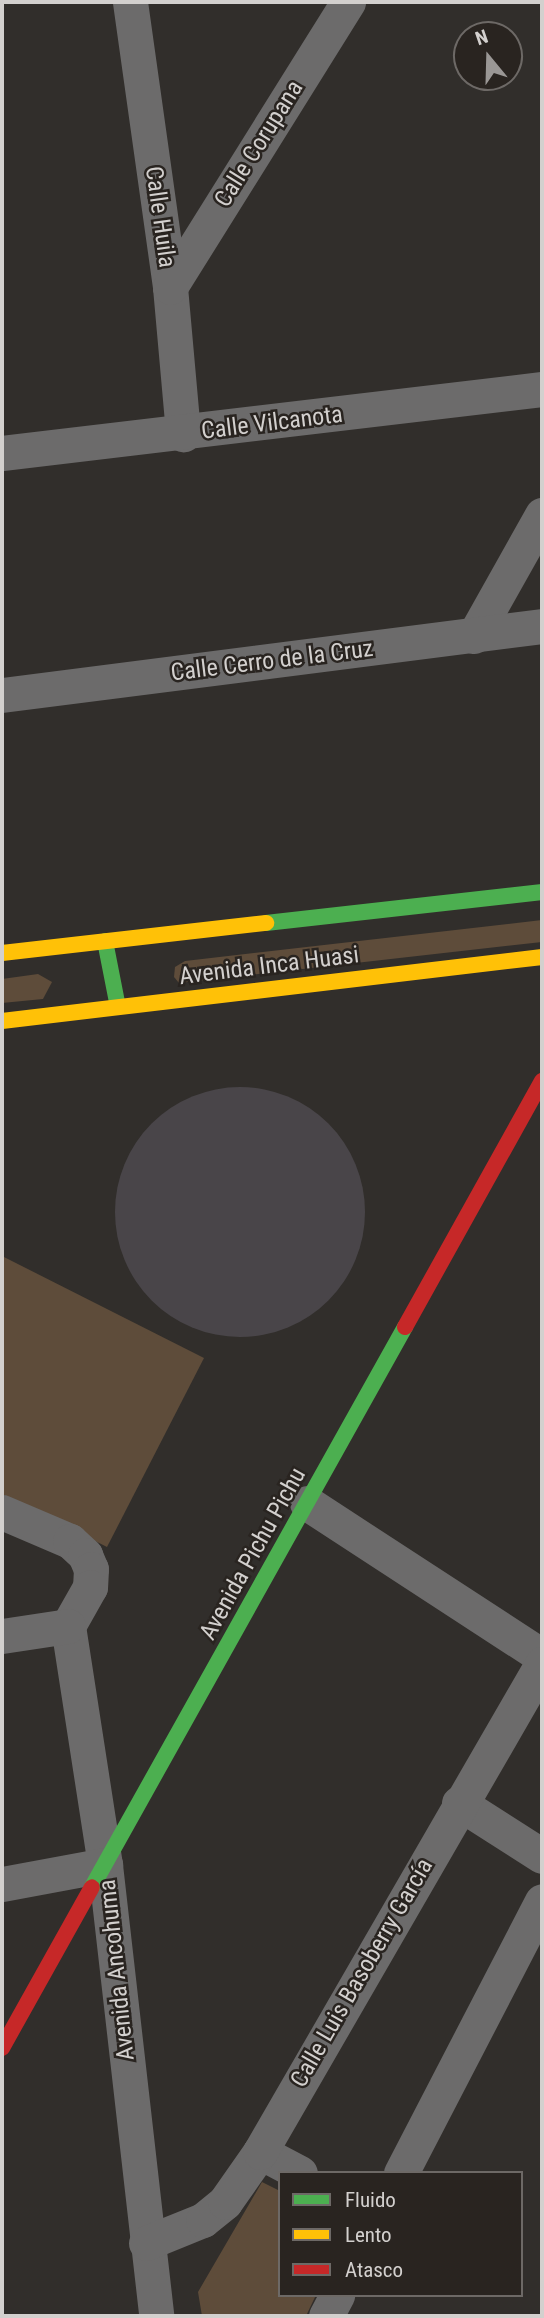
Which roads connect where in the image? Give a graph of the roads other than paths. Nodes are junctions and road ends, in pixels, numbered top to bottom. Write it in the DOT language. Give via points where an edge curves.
graph roads {
  1 [pos="130,2"];
  2 [pos="348,2"];
  3 [pos="170,287"];
  4 [pos="542,389"];
  5 [pos="183,434"];
  6 [pos="2,453"];
  7 [pos="542,514"];
  8 [pos="542,626"];
  9 [pos="474,636"];
  10 [pos="2,695"];
  11 [pos="542,891"];
  12 [pos="105,941"];
  13 [pos="2,953"];
  14 [pos="542,957"];
  15 [pos="118,1007"];
  16 [pos="2,1021"];
  17 [pos="542,1080"];
  18 [pos="307,1503"];
  19 [pos="2,1512"];
  20 [pos="68,1626"];
  21 [pos="2,1636"];
  22 [pos="542,1656"];
  23 [pos="542,1664"];
  24 [pos="459,1803"];
  25 [pos="542,1856"];
  26 [pos="105,1865"];
  27 [pos="2,1884"];
  28 [pos="542,1901"];
  29 [pos="12,2008"];
  30 [pos="2,2048"];
  31 [pos="260,2151"];
  32 [pos="296,2171"];
  33 [pos="402,2171"];
  34 [pos="146,2242"];
  35 [pos="336,2297"];
  36 [pos="156,2316"];
  37 [pos="326,2316"];
  1 -- 3 [label="street, Calle Huila"];
  2 -- 3 [label="street, Calle Corupana"];
  3 -- 5 [label="street, Calle Huila"];
  4 -- 5 [label="street, Calle Vilcanota"];
  5 -- 6 [label="street, Calle Vilcanota"];
  7 -- 9 [label="street"];
  8 -- 9 [label="street, Calle Cerro de la Cruz"];
  9 -- 10 [label="street, Calle Cerro de la Cruz"];
  11 -- 12 [label="street, Avenida Inca Huasi"];
  12 -- 13 [label="street, Avenida Inca Huasi"];
  12 -- 15 [label="street"];
  14 -- 15 [label="street, Avenida Inca Huasi"];
  15 -- 16 [label="street, Avenida Inca Huasi"];
  17 -- 18 [label="street, Avenida Pichu Pichu"];
  18 -- 22 [label="street"];
  18 -- 26 [label="street, Avenida Pichu Pichu"];
  19 -- 20 [label="street" via="70,1541 85,1555 91,1569 90,1587"];
  20 -- 21 [label="street"];
  20 -- 26 [label="street, Avenida Ancohuma"];
  23 -- 24 [label="street, Calle Luis Basoberry García"];
  24 -- 25 [label="street"];
  24 -- 31 [label="street, Calle Luis Basoberry García"];
  26 -- 27 [label="street"];
  26 -- 29 [label="street, Avenida Pichu Pichu"];
  26 -- 34 [label="street, Avenida Ancohuma"];
  28 -- 33 [label="street"];
  29 -- 30 [label="street, Avenida Pichu Pichu"];
  31 -- 32 [label="street"];
  31 -- 34 [label="street, Calle Luis Basoberry García" via="225,2202 203,2220"];
  34 -- 36 [label="street, Avenida Ancohuma"];
  35 -- 37 [label="street"];
}
